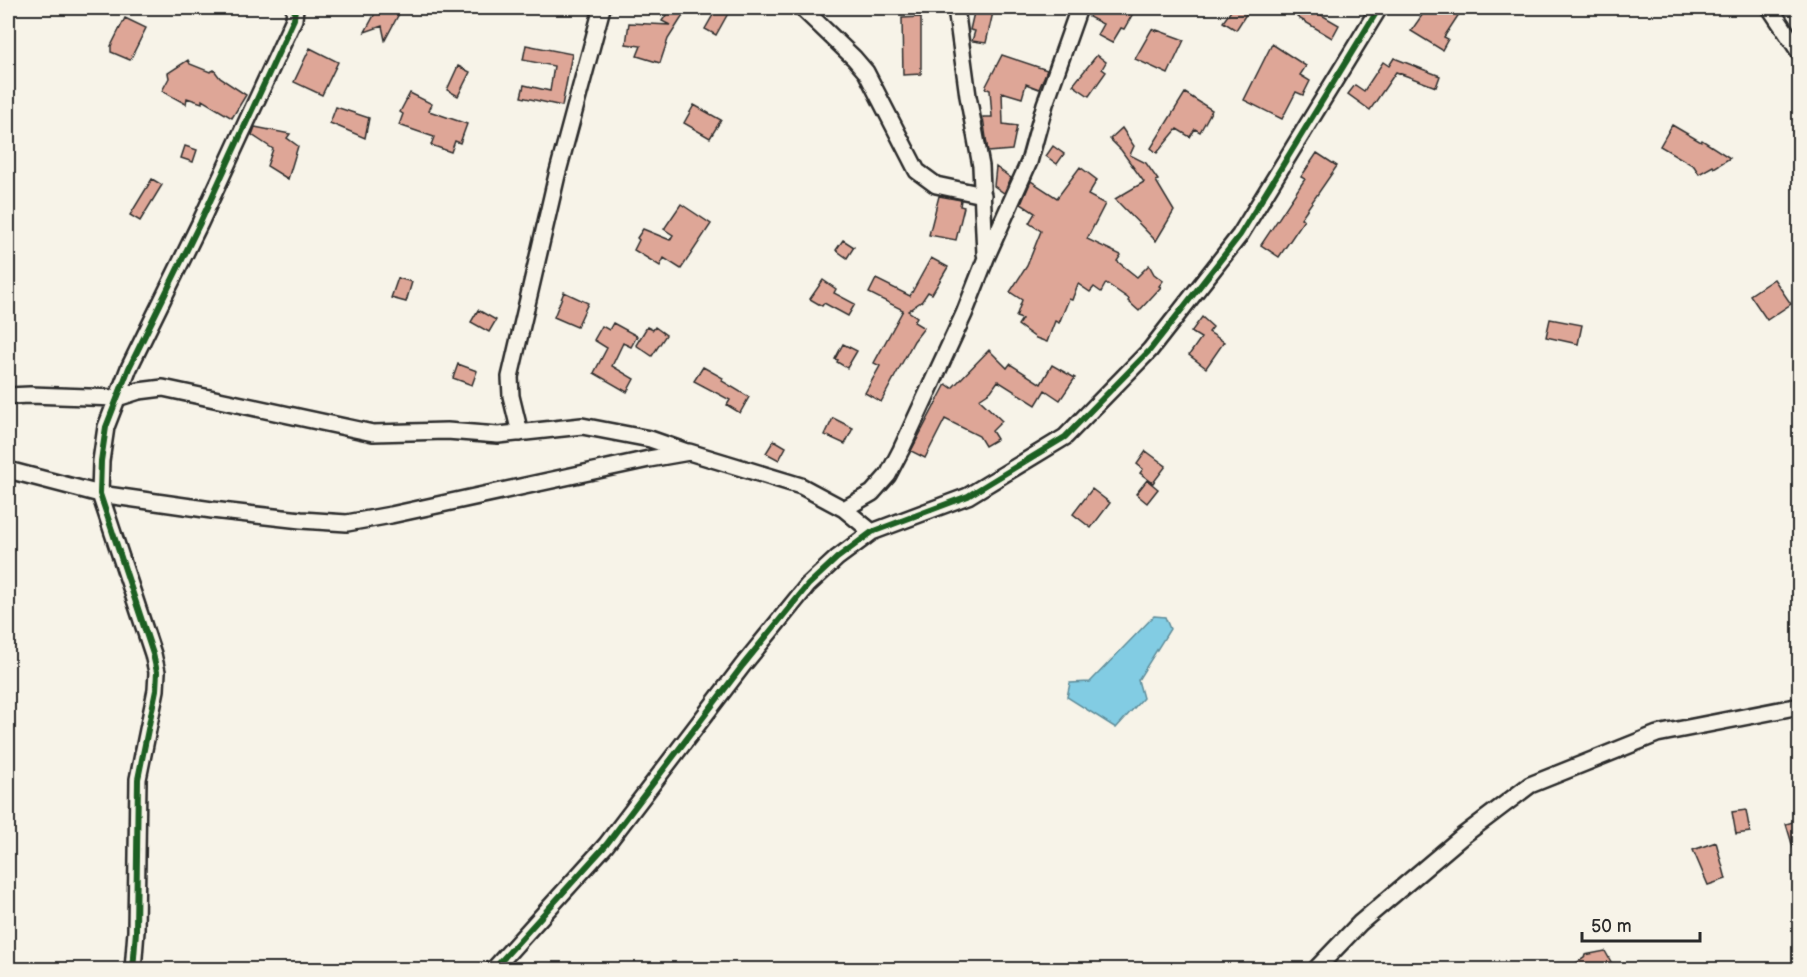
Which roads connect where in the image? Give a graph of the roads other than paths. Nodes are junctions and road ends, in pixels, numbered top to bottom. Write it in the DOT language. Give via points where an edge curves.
graph roads {
  1 [pos="602,8"];
  2 [pos="802,8"];
  3 [pos="956,8"];
  4 [pos="1079,8"];
  5 [pos="1379,8"];
  6 [pos="1770,8"];
  7 [pos="297,11"];
  8 [pos="1800,52"];
  9 [pos="983,195"];
  10 [pos="986,258"];
  11 [pos="8,396"];
  12 [pos="117,398"];
  13 [pos="520,433"];
  14 [pos="689,452"];
  15 [pos="8,470"];
  16 [pos="100,494"];
  17 [pos="844,509"];
  18 [pos="872,532"];
  19 [pos="1800,706"];
  20 [pos="133,969"];
  21 [pos="493,969"];
  22 [pos="1315,969"];
  1 -- 13 [label="street" via="557,175 510,377"];
  2 -- 9 [label="street" via="866,72 917,171 936,184"];
  3 -- 9 [label="street"];
  4 -- 10 [label="street" via="1029,162"];
  5 -- 18 [label="street" via="1240,235 1150,350 1065,437 968,496"];
  6 -- 8 [label="street"];
  7 -- 12 [label="street"];
  9 -- 10 [label="street"];
  10 -- 17 [label="street" via="888,475 872,493"];
  11 -- 12 [label="street"];
  12 -- 13 [label="street" via="163,388 373,433"];
  12 -- 16 [label="street" via="106,427"];
  13 -- 14 [label="street" via="582,426 650,438"];
  14 -- 16 [label="street" via="347,523"];
  14 -- 17 [label="street" via="801,486"];
  15 -- 16 [label="street"];
  16 -- 20 [label="street" via="157,672 138,779"];
  17 -- 18 [label="street"];
  18 -- 21 [label="street" via="808,585 606,845"];
  19 -- 22 [label="street" via="1657,734 1530,785 1359,923"];
}
